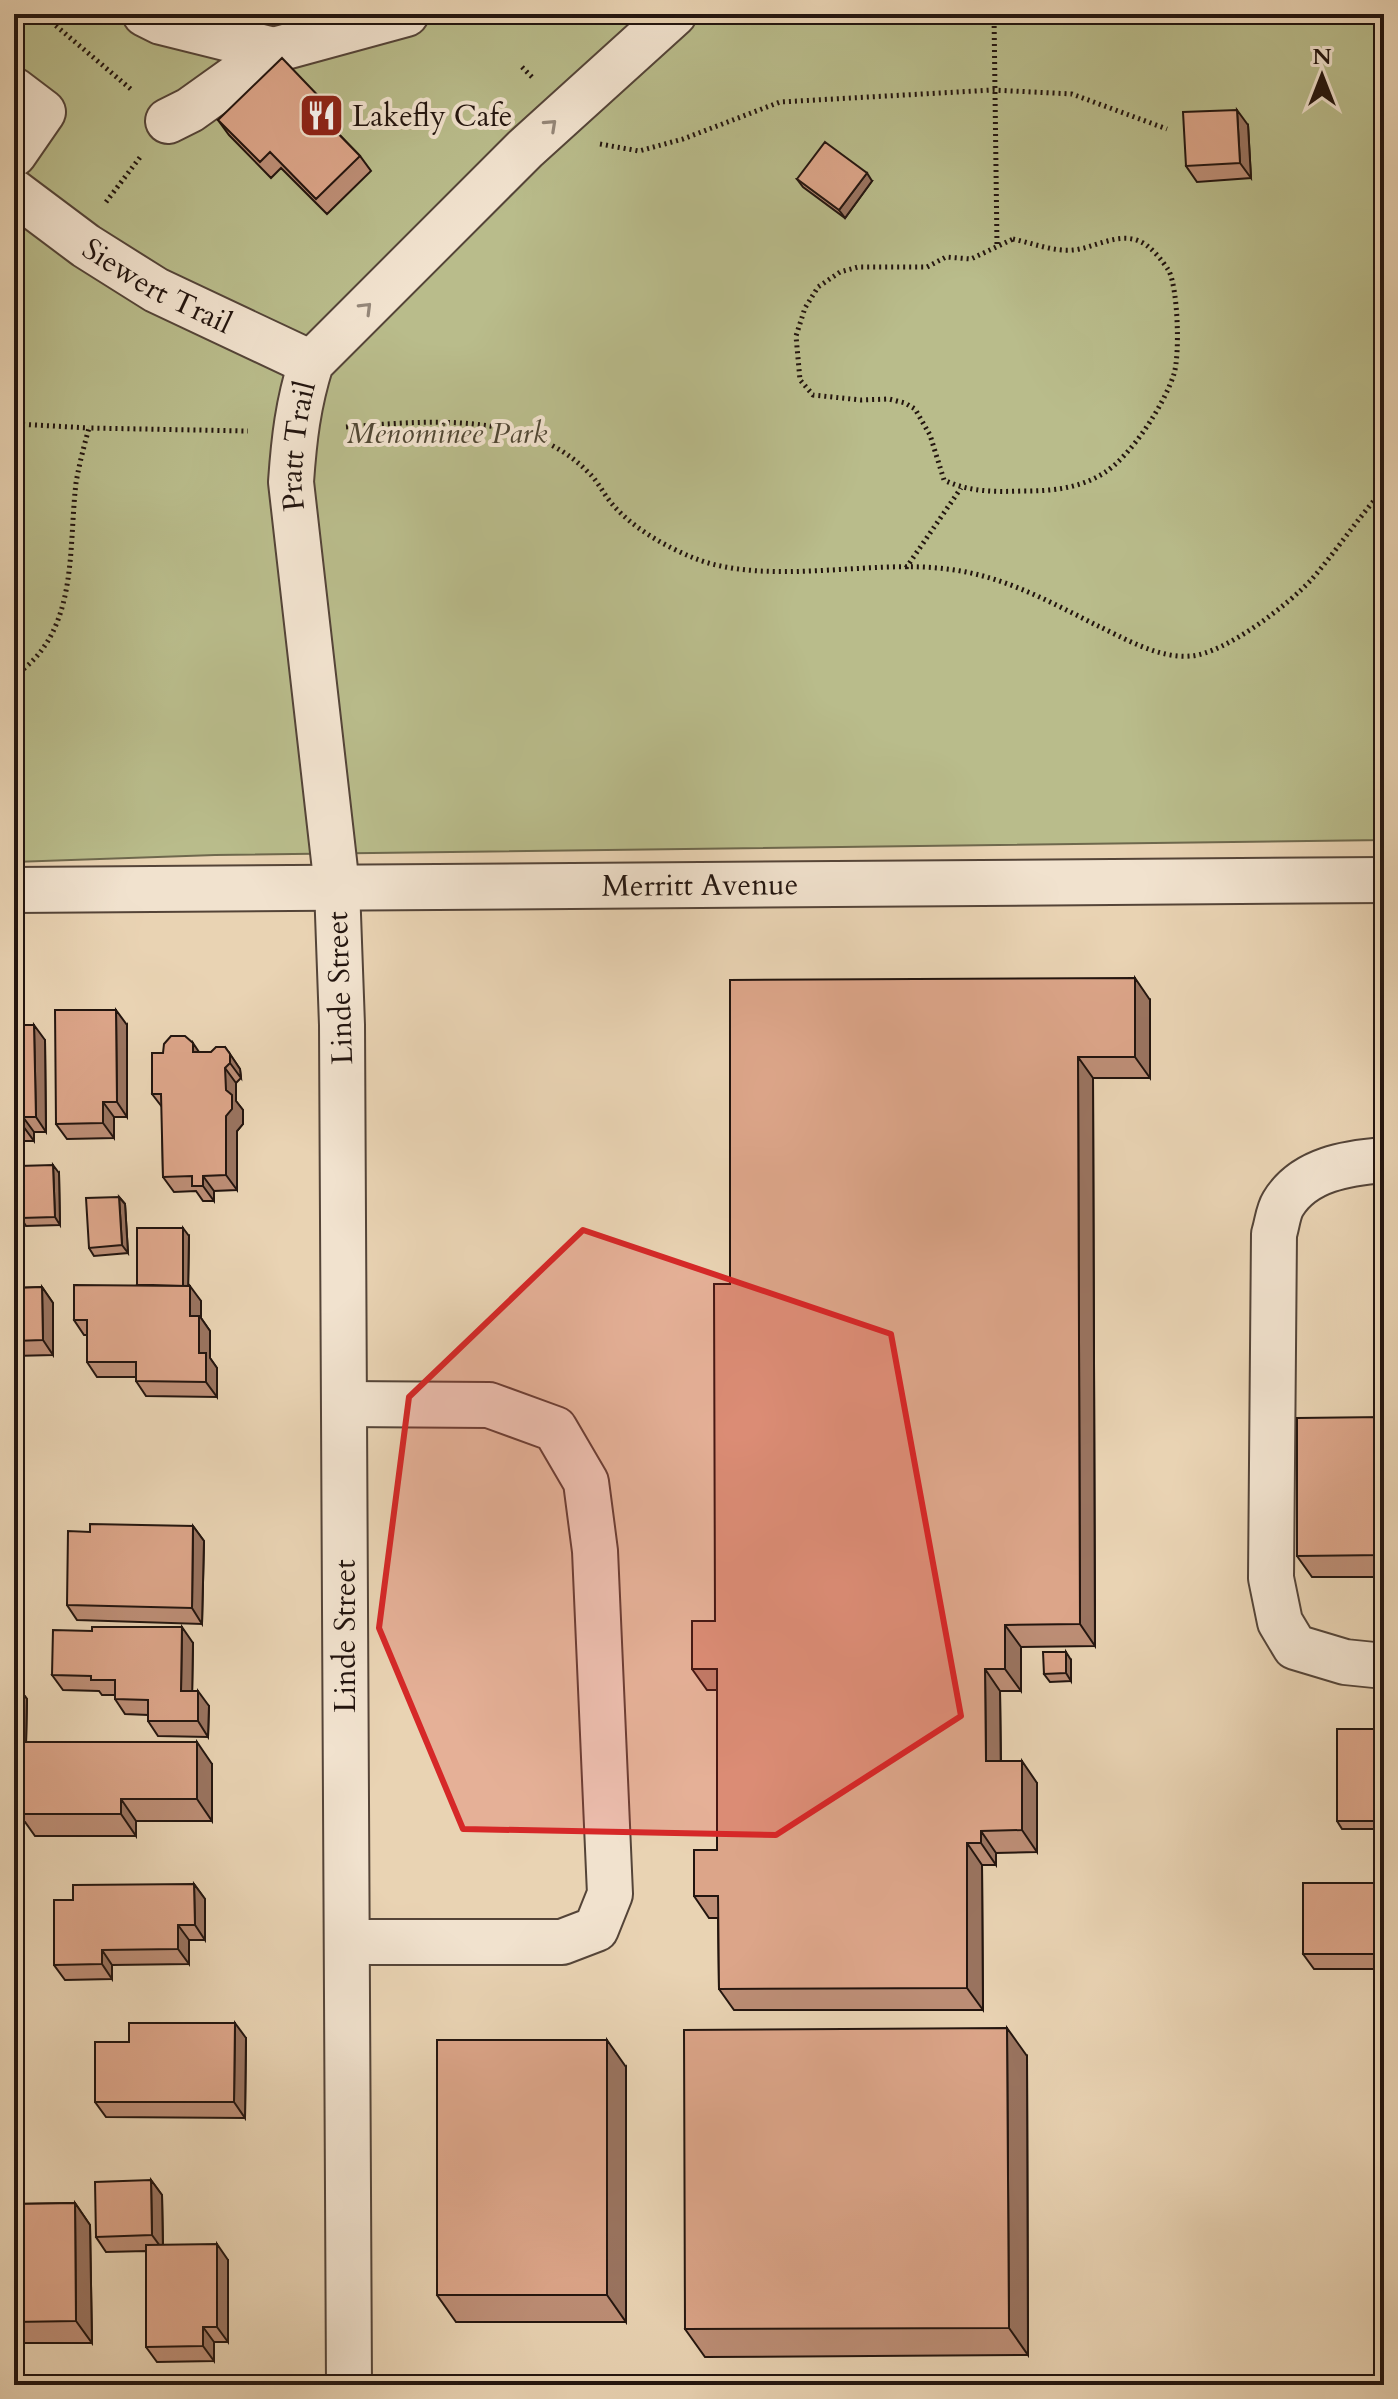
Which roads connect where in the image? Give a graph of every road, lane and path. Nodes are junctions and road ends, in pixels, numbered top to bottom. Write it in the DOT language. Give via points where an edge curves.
graph roads {
  1 [pos="42,14"];
  2 [pos="145,14"];
  3 [pos="406,14"];
  4 [pos="674,14"];
  5 [pos="994,14"];
  6 [pos="274,50"];
  7 [pos="522,67"];
  8 [pos="14,90"];
  9 [pos="993,90"];
  10 [pos="567,111"];
  11 [pos="168,121"];
  12 [pos="1167,129"];
  13 [pos="14,154"];
  14 [pos="14,192"];
  15 [pos="78,240"];
  16 [pos="997,246"];
  17 [pos="311,363"];
  18 [pos="17,424"];
  19 [pos="89,428"];
  20 [pos="295,430"];
  21 [pos="961,488"];
  22 [pos="1384,489"];
  23 [pos="906,568"];
  24 [pos="14,676"];
  25 [pos="1384,880"];
  26 [pos="337,887"];
  27 [pos="14,890"];
  28 [pos="1384,1160"];
  29 [pos="344,1404"];
  30 [pos="1384,1666"];
  31 [pos="347,1942"];
  32 [pos="349,2385"];
  1 -- 11 [label="path"];
  2 -- 6 [label="street"];
  3 -- 6 [label="street"];
  4 -- 10 [label="street, Pratt Trail"];
  5 -- 9 [label="path"];
  6 -- 11 [label="street"];
  7 -- 10 [label="path"];
  8 -- 13 [label="street" via="43,112"];
  9 -- 10 [label="path" via="780,102 639,151 599,144"];
  9 -- 12 [label="path" via="1072,94"];
  9 -- 16 [label="path"];
  17 -- 10 [label="street, Pratt Trail, one-way"];
  11 -- 15 [label="path"];
  14 -- 15 [label="street, Siewert Trail"];
  15 -- 17 [label="street, Siewert Trail" via="156,290"];
  16 -- 21 [label="path" via="971,259 946,257 927,267 840,272 818,287 796,336 800,380 813,395 905,403 915,409 930,435 944,480"];
  16 -- 21 [label="path" via="1013,239 1073,250 1139,240 1170,272 1178,331 1174,373 1156,412 1106,472 1076,487 1046,491"];
  17 -- 20 [label="street, Pratt Trail"];
  18 -- 19 [label="path"];
  19 -- 20 [label="path"];
  19 -- 24 [label="path" via="77,479 62,612 30,665"];
  20 -- 23 [label="path" via="420,422 525,433 560,449 589,472 615,507 652,536 696,559 755,569"];
  20 -- 26 [label="street, Pratt Trail" via="292,496"];
  21 -- 23 [label="path"];
  22 -- 23 [label="path" via="1300,590 1227,644 1191,656 1159,652 986,576"];
  25 -- 26 [label="street, Merritt Avenue"];
  26 -- 27 [label="street, Merritt Avenue"];
  26 -- 29 [label="street, Linde Street"];
  28 -- 30 [label="street" via="1320,1172 1281,1205 1274,1234 1271,1578 1280,1622 1295,1647 1345,1662"];
  29 -- 31 [label="street, Linde Street"];
  29 -- 31 [label="street" via="489,1405 555,1429 586,1482 595,1551 610,1894 596,1929 562,1942"];
  31 -- 32 [label="street, Linde Street"];
}
